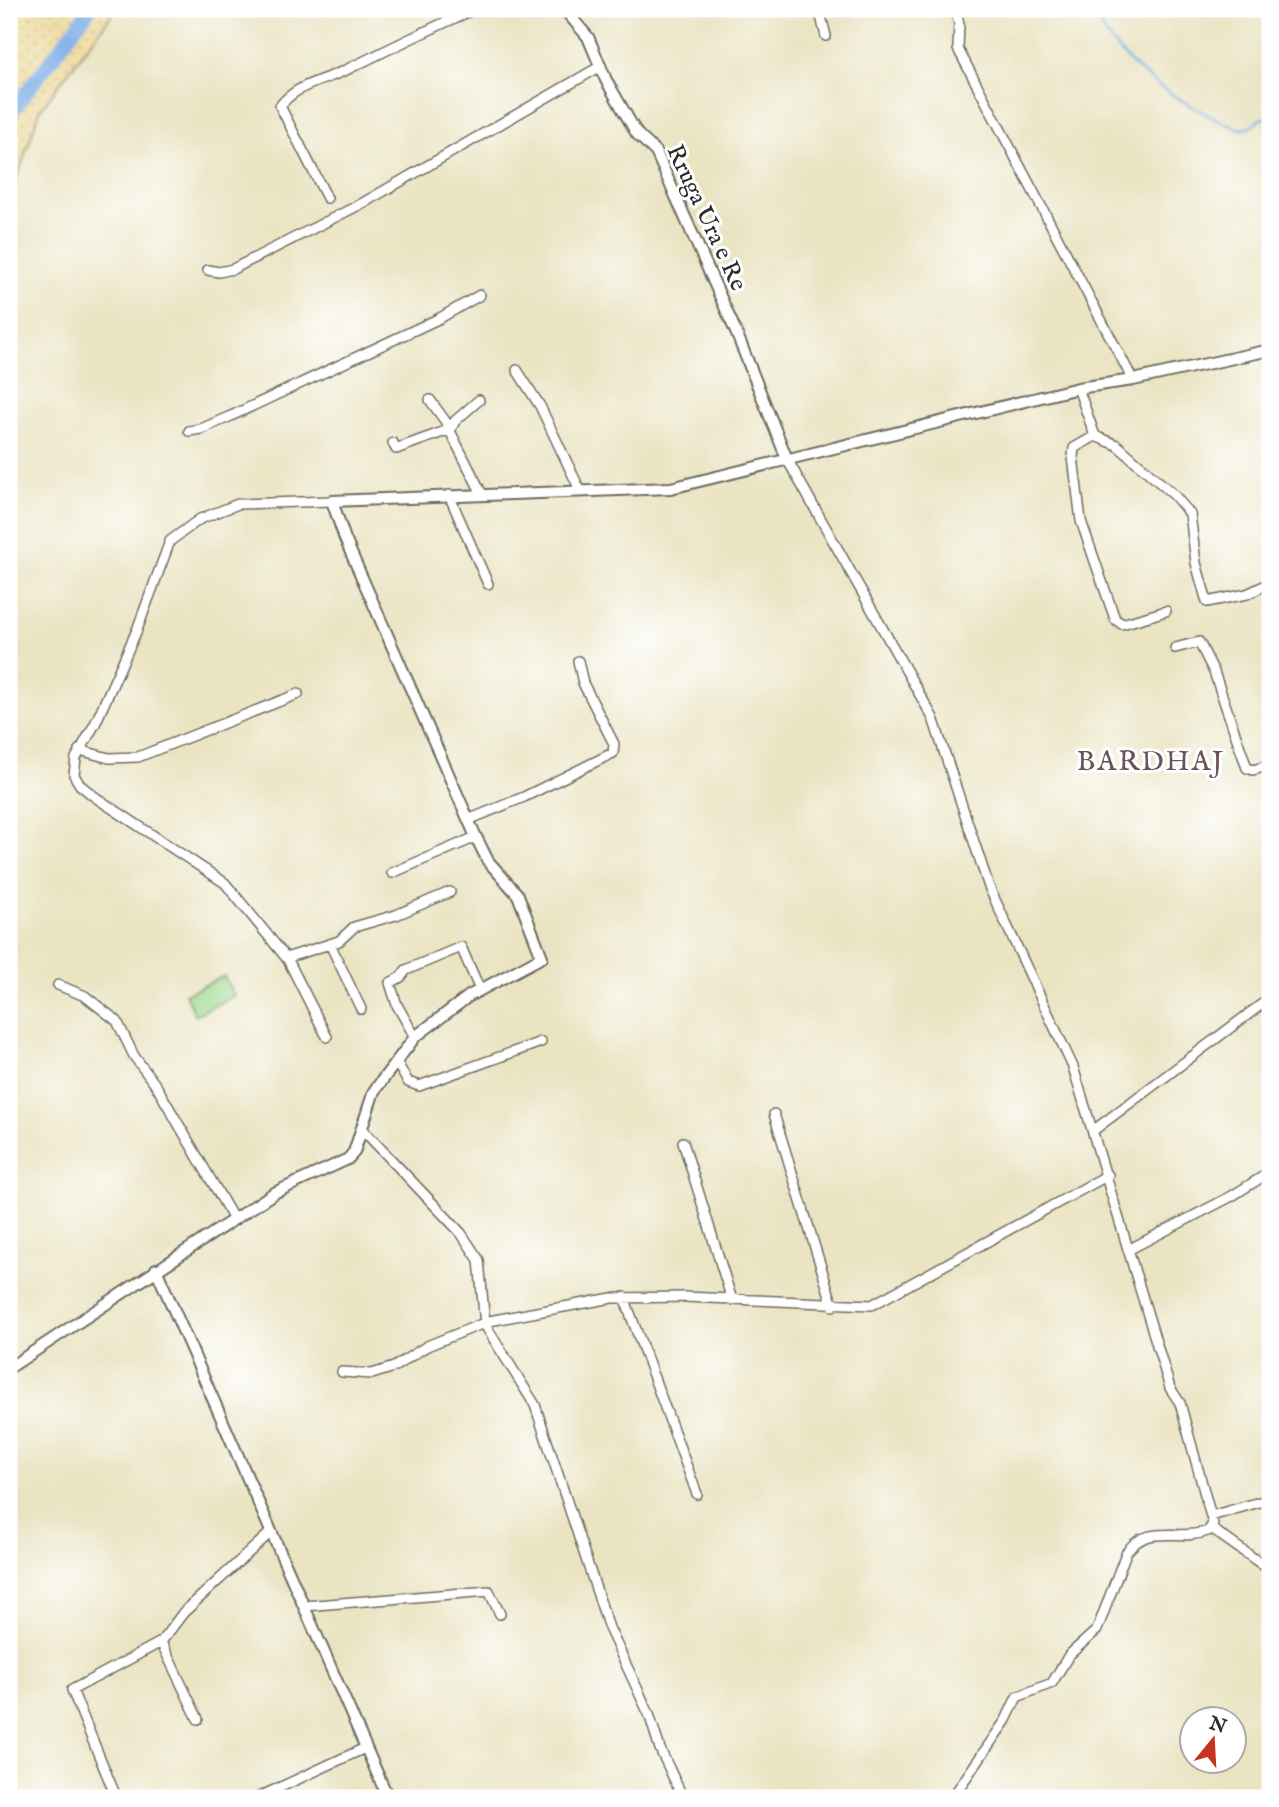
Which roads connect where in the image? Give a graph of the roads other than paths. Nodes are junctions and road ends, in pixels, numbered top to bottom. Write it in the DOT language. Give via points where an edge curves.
graph roads {
  1 [pos="475,9"];
  2 [pos="564,9"];
  3 [pos="819,9"];
  4 [pos="955,9"];
  5 [pos="826,36"];
  6 [pos="601,66"];
  7 [pos="327,198"];
  8 [pos="208,270"];
  9 [pos="480,295"];
  10 [pos="1270,350"];
  11 [pos="517,370"];
  12 [pos="1133,380"];
  13 [pos="1078,388"];
  14 [pos="430,400"];
  15 [pos="479,400"];
  16 [pos="451,429"];
  17 [pos="189,431"];
  18 [pos="1095,436"];
  19 [pos="393,443"];
  20 [pos="788,458"];
  21 [pos="580,490"];
  22 [pos="482,494"];
  23 [pos="449,495"];
  24 [pos="332,500"];
  25 [pos="1270,583"];
  26 [pos="488,584"];
  27 [pos="1166,611"];
  28 [pos="1175,648"];
  29 [pos="578,661"];
  30 [pos="298,694"];
  31 [pos="79,750"];
  32 [pos="1270,765"];
  33 [pos="468,820"];
  34 [pos="476,837"];
  35 [pos="392,873"];
  36 [pos="450,892"];
  37 [pos="330,944"];
  38 [pos="286,958"];
  39 [pos="58,985"];
  40 [pos="480,990"];
  41 [pos="1270,998"];
  42 [pos="361,1009"];
  43 [pos="327,1037"];
  44 [pos="415,1037"];
  45 [pos="541,1042"];
  46 [pos="397,1063"];
  47 [pos="774,1114"];
  48 [pos="362,1129"];
  49 [pos="1094,1130"];
  50 [pos="683,1142"];
  51 [pos="1270,1172"];
  52 [pos="1108,1175"];
  53 [pos="233,1218"];
  54 [pos="1128,1250"];
  55 [pos="156,1269"];
  56 [pos="624,1297"];
  57 [pos="732,1300"];
  58 [pos="833,1306"];
  59 [pos="485,1325"];
  60 [pos="9,1368"];
  61 [pos="342,1372"];
  62 [pos="697,1494"];
  63 [pos="1270,1499"];
  64 [pos="1211,1516"];
  65 [pos="1212,1529"];
  66 [pos="271,1532"];
  67 [pos="1270,1570"];
  68 [pos="304,1606"];
  69 [pos="500,1614"];
  70 [pos="161,1642"];
  71 [pos="198,1719"];
  72 [pos="365,1748"];
  73 [pos="114,1792"];
  74 [pos="257,1798"];
  75 [pos="388,1798"];
  76 [pos="683,1798"];
  77 [pos="952,1798"];
  1 -- 7 [label="street" via="313,82 280,106"];
  2 -- 6 [label="street, Rruga Ura e Re" via="589,37"];
  3 -- 5 [label="street"];
  4 -- 12 [label="street" via="958,49"];
  6 -- 8 [label="street" via="363,203 233,269"];
  6 -- 20 [label="street, Rruga Ura e Re" via="637,134 656,152"];
  9 -- 17 [label="street" via="231,416"];
  10 -- 12 [label="street"];
  11 -- 21 [label="street" via="545,415"];
  12 -- 13 [label="street"];
  13 -- 18 [label="street"];
  13 -- 20 [label="street"];
  14 -- 16 [label="street"];
  15 -- 16 [label="street"];
  16 -- 19 [label="street" via="396,449"];
  16 -- 22 [label="street"];
  18 -- 25 [label="street" via="1117,445 1190,514 1207,602 1247,594"];
  18 -- 27 [label="street" via="1074,448 1073,457 1081,522 1115,619 1122,624"];
  20 -- 21 [label="street" via="671,488"];
  20 -- 49 [label="street" via="933,718 989,887 1073,1067"];
  21 -- 22 [label="street"];
  22 -- 23 [label="street"];
  23 -- 24 [label="street"];
  23 -- 26 [label="street"];
  24 -- 31 [label="street" via="238,505 200,519 170,541 137,630"];
  24 -- 33 [label="street"];
  28 -- 32 [label="street" via="1199,642 1247,768"];
  29 -- 33 [label="street" via="614,753"];
  30 -- 31 [label="street" via="138,757 109,758"];
  31 -- 38 [label="street" via="74,775 79,785 225,883"];
  33 -- 34 [label="street"];
  34 -- 35 [label="street"];
  34 -- 40 [label="street" via="517,895 542,955"];
  36 -- 37 [label="street" via="354,927"];
  37 -- 38 [label="street"];
  37 -- 42 [label="street"];
  38 -- 43 [label="street"];
  39 -- 53 [label="street" via="85,996 117,1021"];
  40 -- 44 [label="street"];
  40 -- 44 [label="street" via="461,947 406,970 390,983"];
  41 -- 49 [label="street"];
  44 -- 46 [label="street"];
  45 -- 46 [label="street" via="419,1086 408,1082"];
  46 -- 48 [label="street" via="374,1091"];
  47 -- 58 [label="street"];
  48 -- 53 [label="street" via="354,1152 341,1164 274,1193"];
  48 -- 59 [label="street" via="472,1246 479,1260"];
  49 -- 52 [label="street"];
  50 -- 57 [label="street"];
  51 -- 54 [label="street"];
  52 -- 54 [label="street"];
  52 -- 58 [label="street" via="885,1300"];
  53 -- 55 [label="street"];
  54 -- 64 [label="street" via="1170,1388 1180,1403"];
  55 -- 60 [label="street"];
  55 -- 66 [label="street"];
  56 -- 57 [label="street"];
  56 -- 59 [label="street" via="517,1313"];
  56 -- 62 [label="street"];
  57 -- 58 [label="street"];
  59 -- 61 [label="street" via="427,1346 394,1367 372,1374"];
  59 -- 76 [label="street" via="535,1405 608,1628"];
  63 -- 64 [label="street"];
  64 -- 65 [label="street"];
  65 -- 67 [label="street"];
  65 -- 77 [label="street" via="1192,1536 1151,1535 1133,1542 1097,1630 1069,1655 1052,1684 1017,1697"];
  66 -- 68 [label="street"];
  66 -- 70 [label="street" via="183,1613"];
  68 -- 69 [label="street" via="489,1591"];
  68 -- 72 [label="street"];
  70 -- 71 [label="street"];
  70 -- 73 [label="street" via="72,1690"];
  72 -- 74 [label="street"];
  72 -- 75 [label="street"];
}
